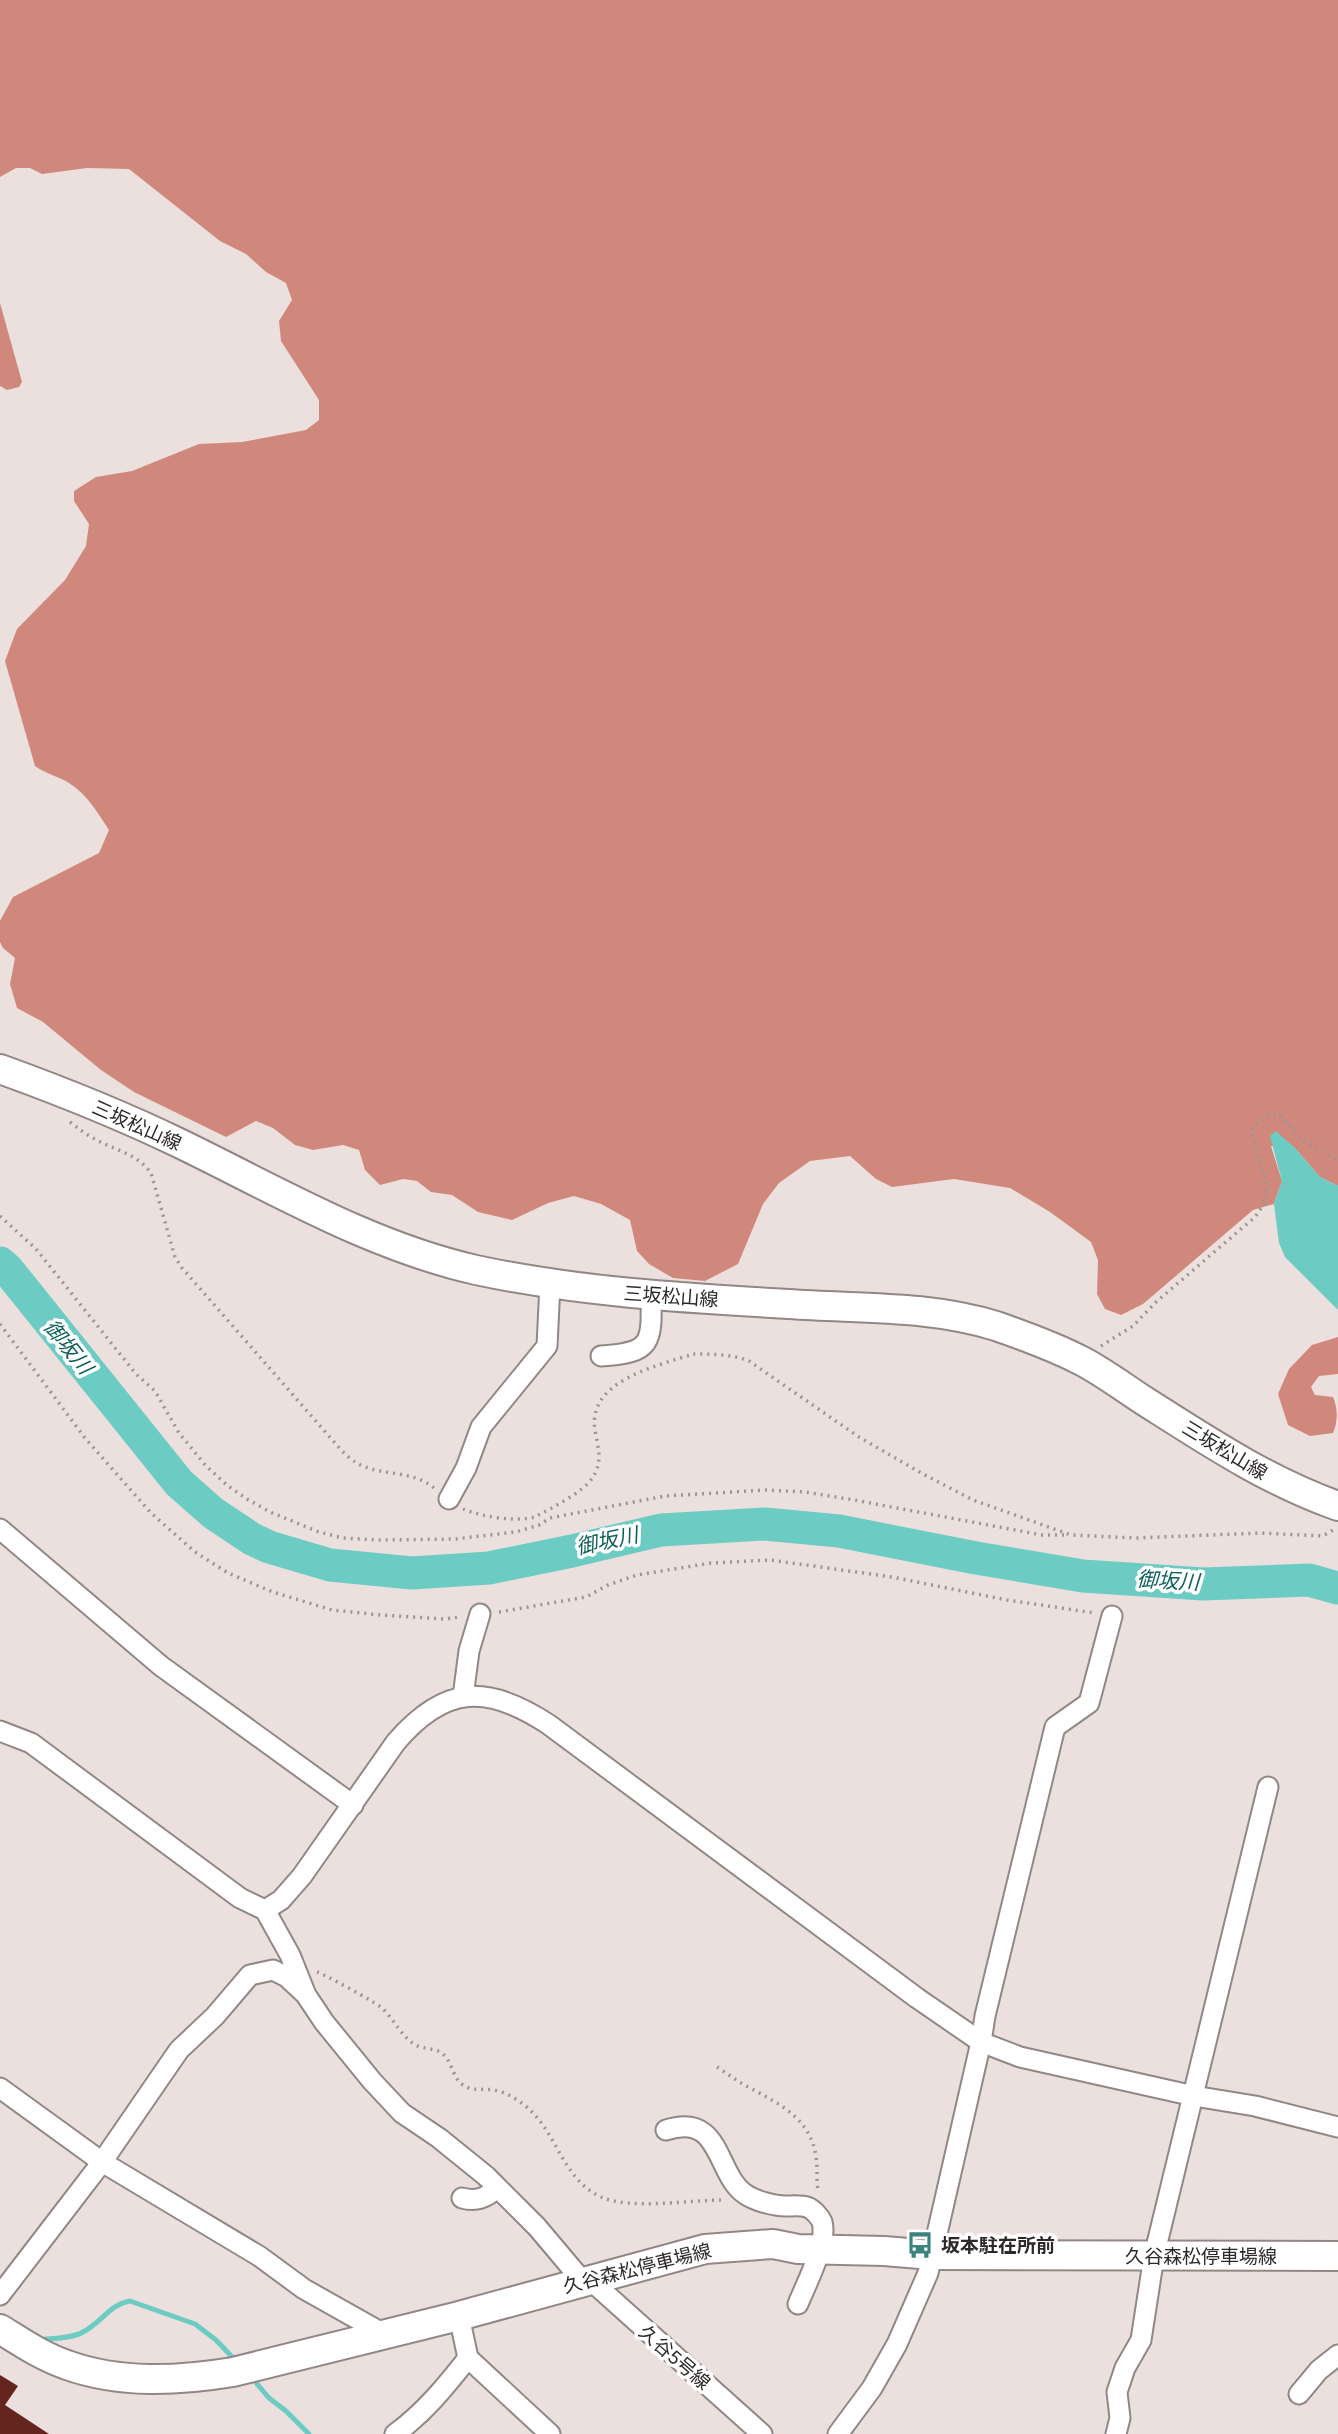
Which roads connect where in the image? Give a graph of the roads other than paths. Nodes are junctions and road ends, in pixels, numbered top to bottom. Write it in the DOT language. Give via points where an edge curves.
graph roads {
  1 [pos="0,1069"];
  2 [pos="550,1284"];
  3 [pos="651,1296"];
  4 [pos="601,1356"];
  5 [pos="449,1499"];
  6 [pos="1338,1506"];
  7 [pos="0,1529"];
  8 [pos="480,1614"];
  9 [pos="1112,1616"];
  10 [pos="463,1697"];
  11 [pos="0,1731"];
  12 [pos="1268,1787"];
  13 [pos="353,1805"];
  14 [pos="265,1910"];
  15 [pos="306,1995"];
  16 [pos="981,2042"];
  17 [pos="0,2088"];
  18 [pos="1194,2096"];
  19 [pos="1338,2127"];
  20 [pos="666,2130"];
  21 [pos="102,2162"];
  22 [pos="497,2188"];
  23 [pos="462,2198"];
  24 [pos="820,2249"];
  25 [pos="932,2255"];
  26 [pos="1154,2256"];
  27 [pos="1338,2256"];
  28 [pos="589,2279"];
  29 [pos="0,2295"];
  30 [pos="798,2304"];
  31 [pos="458,2316"];
  32 [pos="0,2329"];
  33 [pos="384,2334"];
  34 [pos="1338,2355"];
  35 [pos="468,2358"];
  36 [pos="1299,2394"];
  37 [pos="395,2434"];
  38 [pos="550,2434"];
  39 [pos="762,2434"];
  40 [pos="838,2434"];
  41 [pos="1116,2434"];
  1 -- 2 [label="main road, 三坂松山線" via="109,1111 374,1239 471,1269"];
  2 -- 3 [label="main road, 三坂松山線"];
  2 -- 5 [label="street" via="547,1346 481,1427"];
  3 -- 4 [label="street" via="652,1329 646,1344 624,1355"];
  3 -- 6 [label="main road, 三坂松山線" via="885,1307 944,1313 1006,1330 1084,1362 1228,1454"];
  7 -- 13 [label="street" via="161,1666"];
  8 -- 10 [label="street"];
  9 -- 16 [label="street" via="1089,1703 1055,1727"];
  10 -- 13 [label="street" via="429,1709 411,1725"];
  10 -- 16 [label="street" via="502,1699 548,1724"];
  11 -- 14 [label="street" via="31,1743 240,1898"];
  12 -- 18 [label="street"];
  13 -- 14 [label="street" via="302,1876"];
  14 -- 15 [label="street"];
  15 -- 21 [label="street" via="273,1970 250,1975 179,2050"];
  15 -- 22 [label="street, 久谷5号線" via="402,2113"];
  16 -- 18 [label="street" via="1020,2057"];
  16 -- 25 [label="street"];
  17 -- 21 [label="street"];
  18 -- 19 [label="street"];
  18 -- 26 [label="street"];
  20 -- 24 [label="street" via="693,2128 710,2138 746,2195 777,2206 807,2207 816,2213 822,2221"];
  21 -- 29 [label="street"];
  21 -- 33 [label="street"];
  22 -- 23 [label="street" via="472,2201"];
  22 -- 28 [label="street, 久谷5号線" via="580,2278"];
  24 -- 25 [label="main road, 久谷森松停車場線"];
  24 -- 28 [label="main road, 久谷森松停車場線" via="773,2244 705,2249"];
  24 -- 30 [label="street"];
  25 -- 26 [label="main road, 久谷森松停車場線"];
  25 -- 40 [label="street" via="897,2344"];
  26 -- 27 [label="main road, 久谷森松停車場線"];
  26 -- 41 [label="street" via="1141,2340 1116,2392 1120,2418"];
  28 -- 31 [label="main road, 久谷森松停車場線"];
  28 -- 39 [label="street, 久谷5号線"];
  31 -- 33 [label="main road, 久谷森松停車場線"];
  31 -- 35 [label="street"];
  32 -- 33 [label="main road, 久谷森松停車場線" via="65,2365 134,2379 198,2378 233,2372"];
  34 -- 36 [label="street"];
  35 -- 37 [label="street" via="429,2404"];
  35 -- 38 [label="street"];
}
